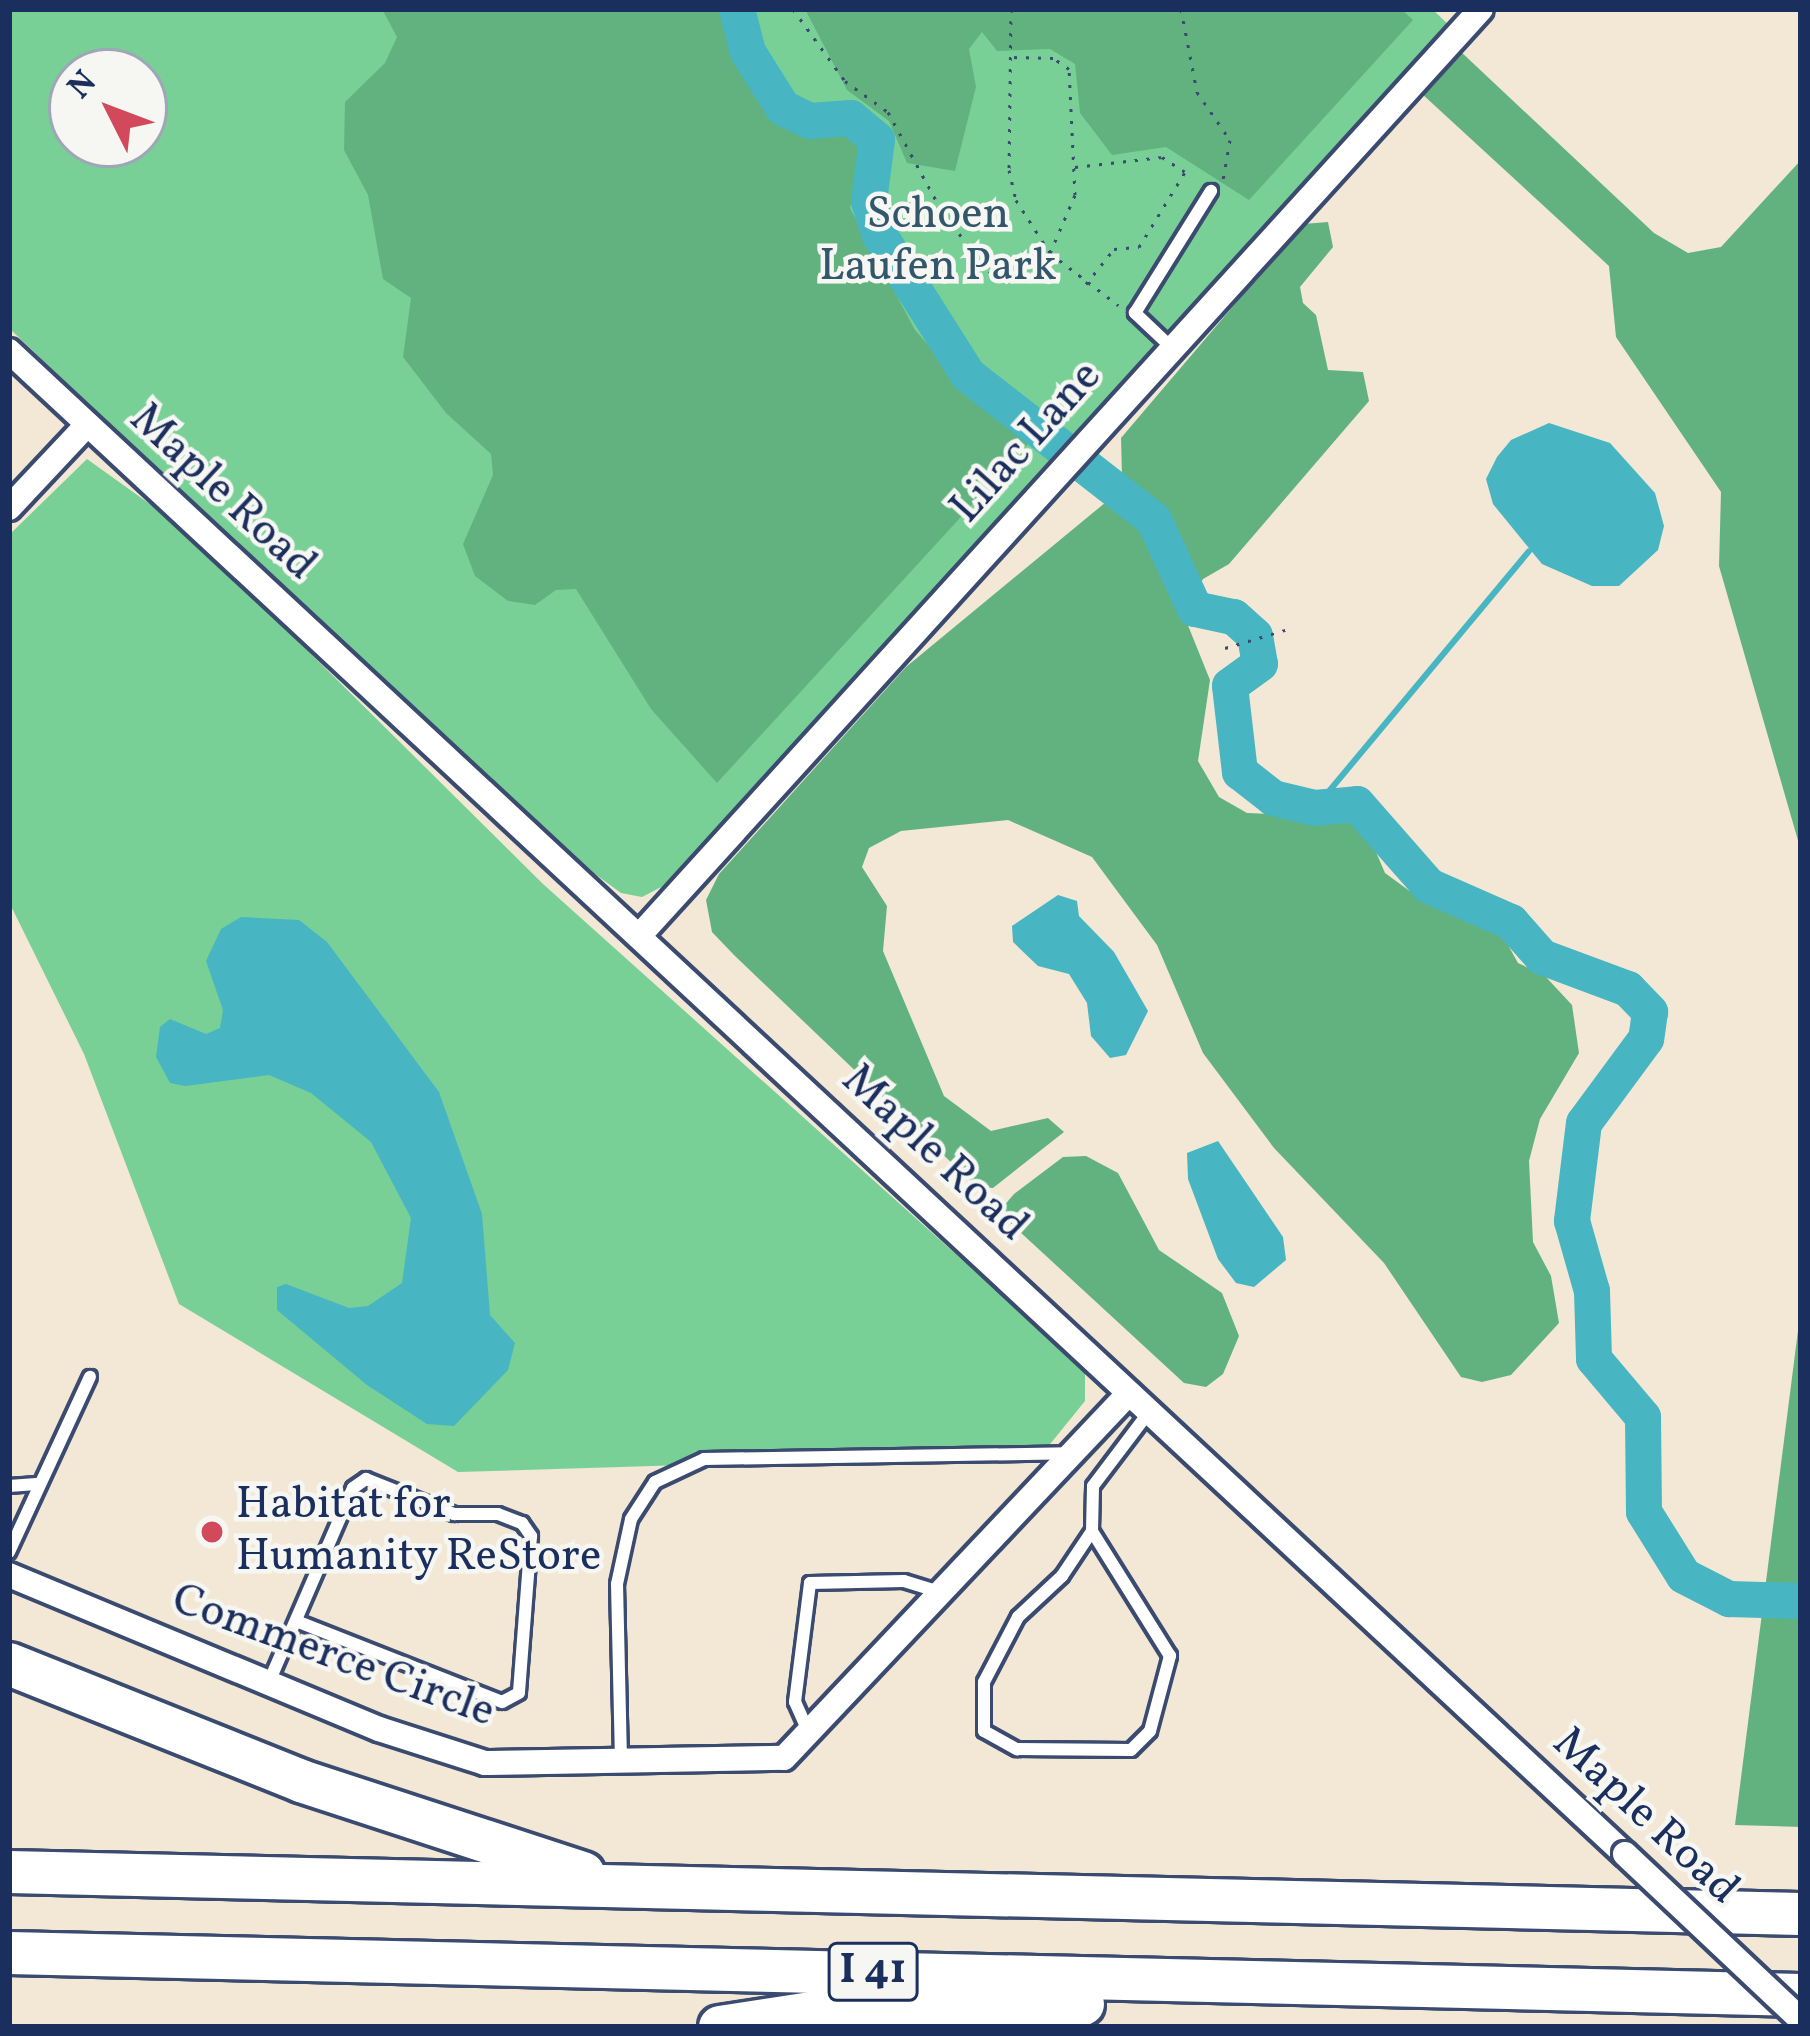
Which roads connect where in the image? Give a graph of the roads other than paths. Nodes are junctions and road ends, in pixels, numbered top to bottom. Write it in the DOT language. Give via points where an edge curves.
graph roads {
  1 [pos="1481,9"];
  2 [pos="1211,191"];
  3 [pos="1171,347"];
  4 [pos="9,351"];
  5 [pos="87,425"];
  6 [pos="9,508"];
  7 [pos="639,936"];
  8 [pos="89,1377"];
  9 [pos="1129,1394"];
  10 [pos="1149,1412"];
  11 [pos="1075,1453"];
  12 [pos="40,1484"];
  13 [pos="9,1486"];
  14 [pos="1092,1531"];
  15 [pos="9,1552"];
  16 [pos="9,1575"];
  17 [pos="945,1593"];
  18 [pos="296,1621"];
  19 [pos="16,1665"];
  20 [pos="269,1683"];
  21 [pos="808,1732"];
  22 [pos="621,1761"];
  23 [pos="9,1873"];
  24 [pos="626,1887"];
  25 [pos="1801,1914"];
  26 [pos="9,1953"];
  27 [pos="1737,1993"];
  28 [pos="1801,1995"];
  29 [pos="1801,2020"];
  30 [pos="720,2027"];
  1 -- 3 [label="street, Lilac Lane"];
  2 -- 3 [label="lane" via="1136,313"];
  3 -- 7 [label="street, Lilac Lane"];
  4 -- 5 [label="street, Maple Road"];
  5 -- 6 [label="street"];
  5 -- 7 [label="street, Maple Road"];
  7 -- 9 [label="street, Maple Road"];
  8 -- 12 [label="lane"];
  9 -- 10 [label="street, Maple Road"];
  9 -- 11 [label="street, Commerce Circle"];
  10 -- 14 [label="lane" via="1093,1486"];
  10 -- 29 [label="street, Maple Road, bridge"];
  11 -- 17 [label="street, Commerce Circle"];
  11 -- 22 [label="lane" via="704,1459 655,1483 631,1520 617,1584"];
  12 -- 13 [label="lane"];
  12 -- 15 [label="lane"];
  14 -- 14 [label="lane" via="1170,1656 1150,1731 1131,1750 1017,1749 985,1731 984,1682 1018,1618 1062,1576"];
  16 -- 20 [label="street, Commerce Circle"];
  17 -- 21 [label="street, Commerce Circle"];
  17 -- 21 [label="lane" via="904,1581 810,1583 795,1702"];
  18 -- 18 [label="lane" via="353,1488 366,1479 454,1514 498,1514 531,1536 519,1694 502,1702"];
  18 -- 20 [label="lane"];
  19 -- 24 [label="highway" via="301,1781"];
  20 -- 22 [label="street, Commerce Circle" via="485,1763"];
  21 -- 22 [label="street, Commerce Circle" via="784,1758"];
  23 -- 24 [label="highway, I 41"];
  24 -- 25 [label="highway, I 41"];
  26 -- 27 [label="highway, I 41"];
  27 -- 28 [label="highway, I 41"];
  27 -- 30 [label="highway" via="851,2007"];
}
